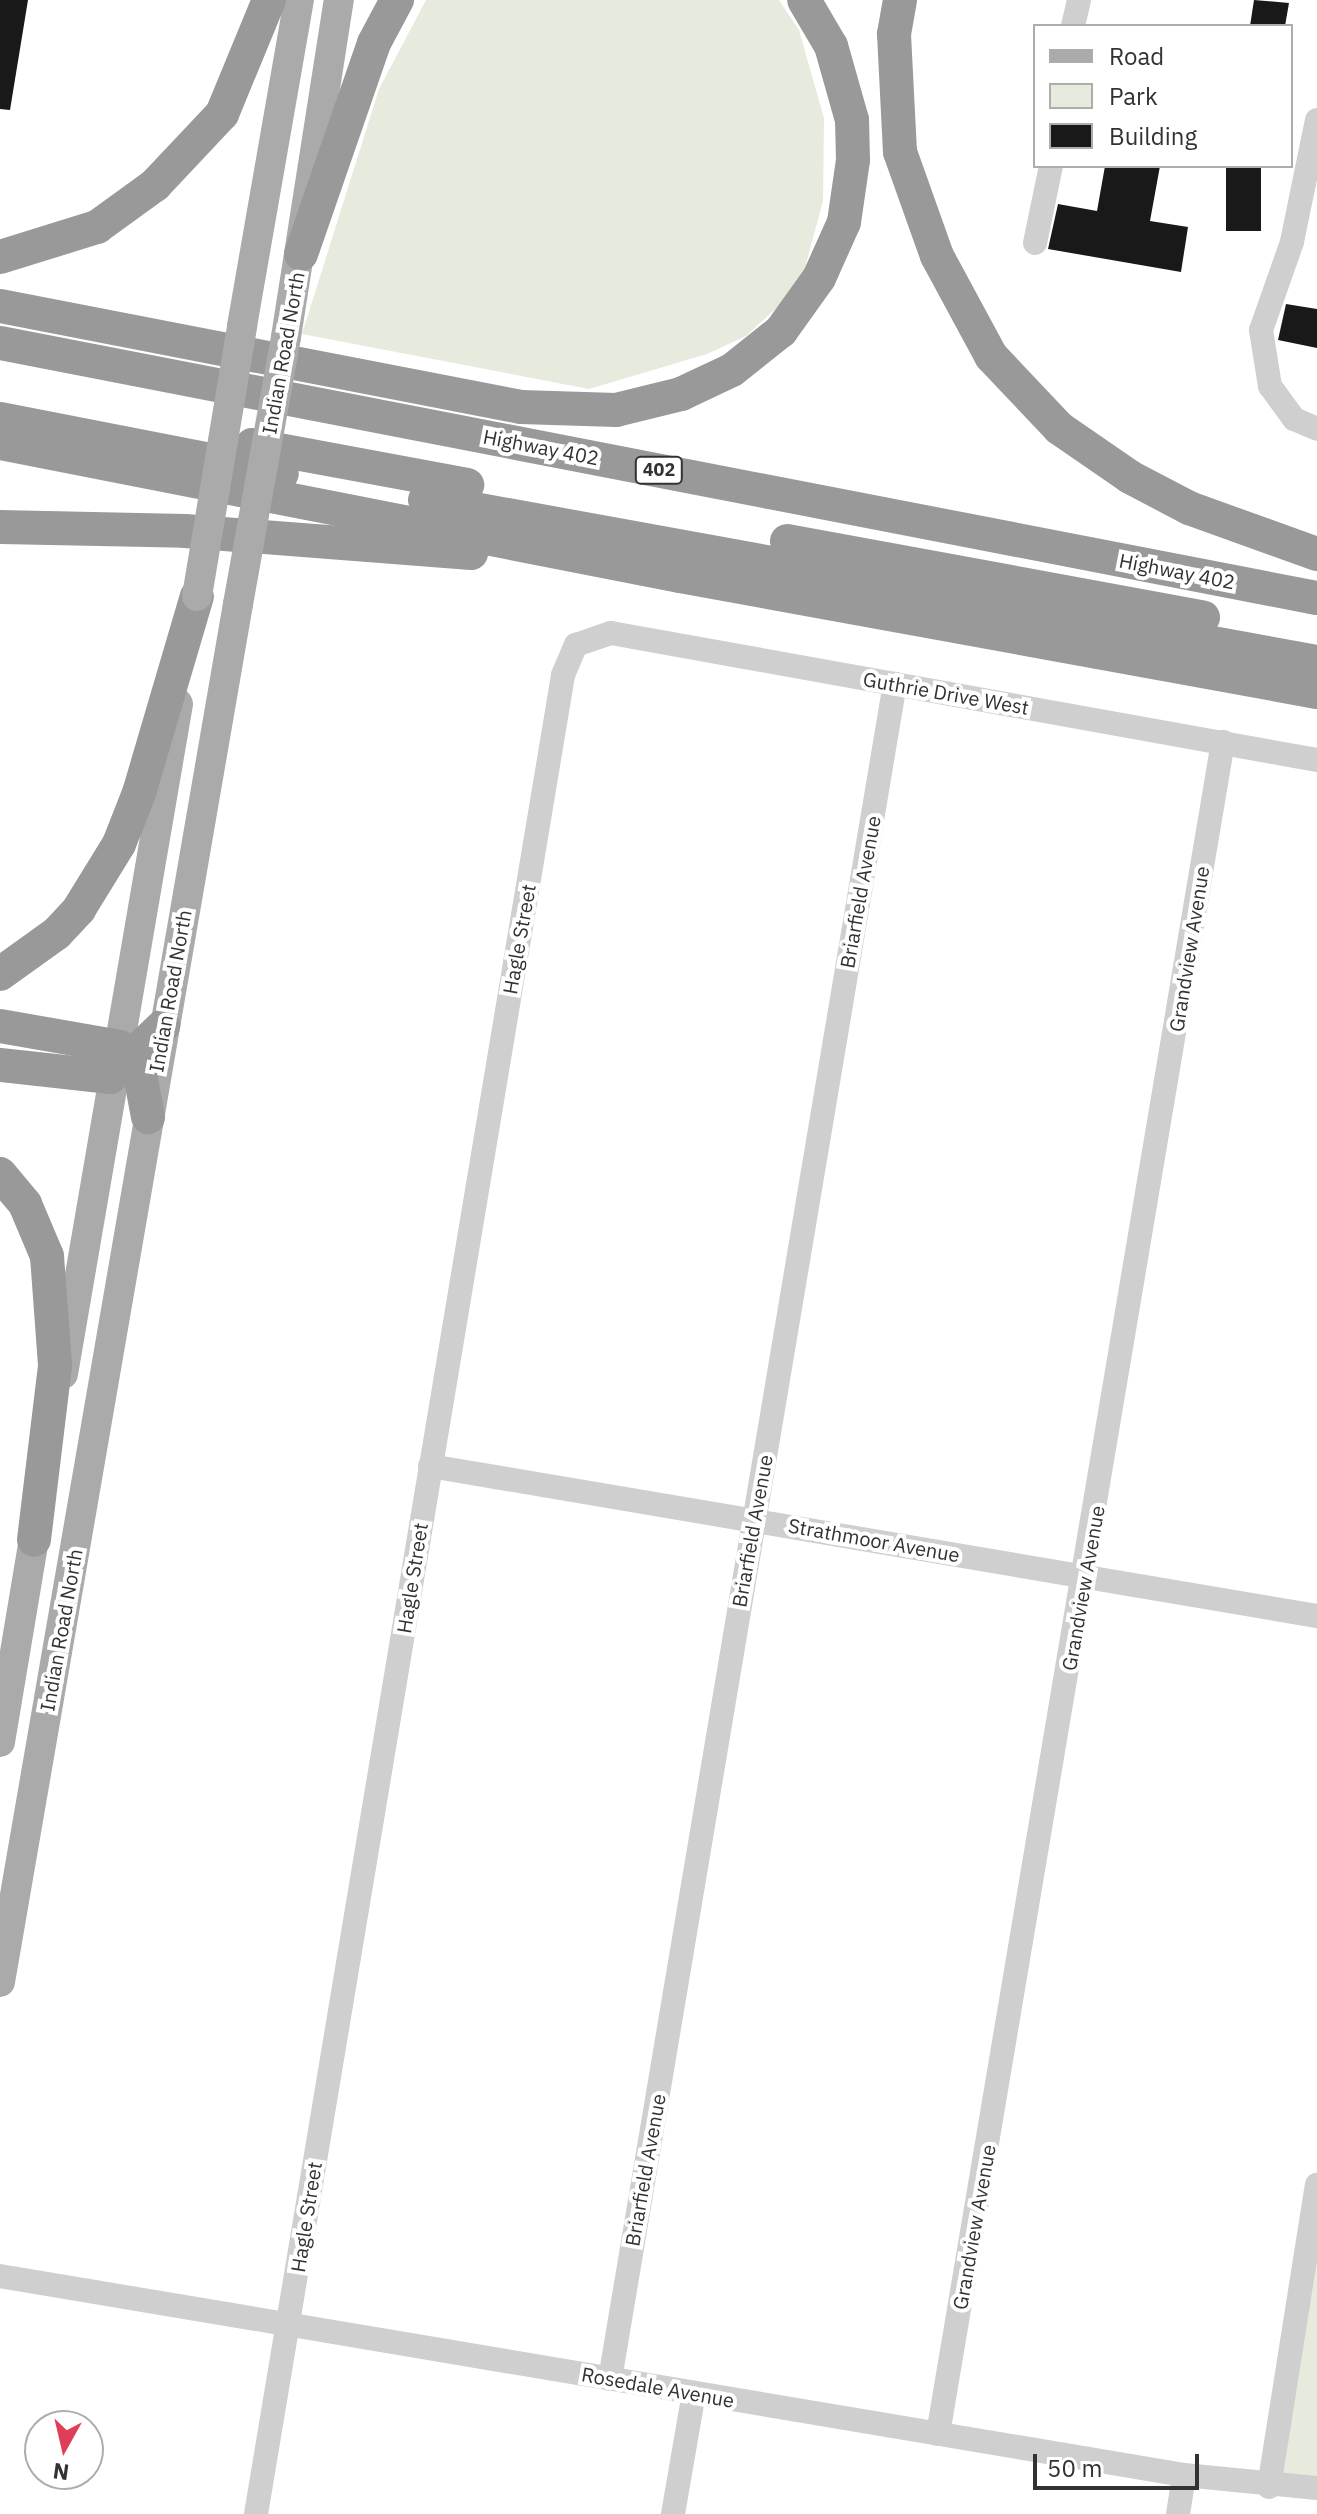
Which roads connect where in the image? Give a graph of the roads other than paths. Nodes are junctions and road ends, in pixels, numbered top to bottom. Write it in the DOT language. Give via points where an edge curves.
graph roads {
  1 [pos="269,0"];
  2 [pos="299,0"];
  3 [pos="339,0"];
  4 [pos="397,0"];
  5 [pos="804,0"];
  6 [pos="900,0"];
  7 [pos="1079,0"];
  8 [pos="1073,24"];
  9 [pos="1317,120"];
  10 [pos="1051,168"];
  11 [pos="1035,243"];
  12 [pos="301,254"];
  13 [pos="0,257"];
  14 [pos="0,306"];
  15 [pos="0,343"];
  16 [pos="0,396"];
  17 [pos="0,419"];
  18 [pos="1317,429"];
  19 [pos="0,443"];
  20 [pos="0,527"];
  21 [pos="1317,554"];
  22 [pos="680,576"];
  23 [pos="197,596"];
  24 [pos="1317,598"];
  25 [pos="1317,638"];
  26 [pos="576,645"];
  27 [pos="1317,662"];
  28 [pos="895,684"];
  29 [pos="1317,692"];
  30 [pos="1223,742"];
  31 [pos="1317,760"];
  32 [pos="0,974"];
  33 [pos="0,1026"];
  34 [pos="163,1026"];
  35 [pos="122,1060"];
  36 [pos="0,1065"];
  37 [pos="148,1117"];
  38 [pos="0,1174"];
  39 [pos="430,1466"];
  40 [pos="754,1519"];
  41 [pos="34,1540"];
  42 [pos="1085,1577"];
  43 [pos="1317,1616"];
  44 [pos="0,1742"];
  45 [pos="0,1982"];
  46 [pos="1317,2185"];
  47 [pos="0,2276"];
  48 [pos="288,2325"];
  49 [pos="610,2379"];
  50 [pos="694,2393"];
  51 [pos="938,2434"];
  52 [pos="1184,2475"];
  53 [pos="1269,2487"];
  54 [pos="1317,2488"];
  55 [pos="256,2514"];
  56 [pos="673,2514"];
  57 [pos="1178,2514"];
  1 -- 13 [label="highway" via="222,114 155,185 97,227"];
  2 -- 23 [label="main road, Indian Road North, bridge"];
  3 -- 12 [label="main road, Indian Road North"];
  4 -- 12 [label="highway" via="374,43"];
  5 -- 14 [label="highway" via="831,46 852,120 844,222 819,278 781,331 732,370 681,394 616,410 521,407"];
  6 -- 21 [label="highway" via="894,34 900,152 937,256 991,356 1059,428 1130,477 1189,508"];
  7 -- 8 [label="street"];
  9 -- 18 [label="street" via="1292,242 1261,330 1270,386 1294,419"];
  10 -- 11 [label="street"];
  12 -- 34 [label="main road, Indian Road North, bridge"];
  15 -- 24 [label="highway, Highway 402 / 402"];
  16 -- 25 [label="highway"];
  17 -- 27 [label="highway"];
  19 -- 22 [label="highway"];
  20 -- 22 [label="highway" via="303,538"];
  22 -- 29 [label="highway"];
  23 -- 32 [label="highway" via="119,844 72,917"];
  23 -- 35 [label="main road, Indian Road North"];
  26 -- 28 [label="street, Guthrie Drive West" via="611,633"];
  26 -- 39 [label="street, Hagle Street" via="563,675"];
  28 -- 30 [label="street, Guthrie Drive West"];
  28 -- 40 [label="street, Briarfield Avenue"];
  30 -- 31 [label="street, Guthrie Drive West"];
  30 -- 42 [label="street, Grandview Avenue"];
  33 -- 35 [label="highway"];
  34 -- 35 [label="highway"];
  34 -- 37 [label="main road, Indian Road North"];
  35 -- 36 [label="highway" via="83,1077"];
  35 -- 37 [label="highway"];
  35 -- 41 [label="main road, Indian Road North"];
  37 -- 45 [label="main road, Indian Road North"];
  38 -- 41 [label="highway" via="25,1204 47,1256 55,1366"];
  39 -- 40 [label="street, Strathmoor Avenue"];
  39 -- 48 [label="street, Hagle Street"];
  40 -- 42 [label="street, Strathmoor Avenue"];
  40 -- 49 [label="street, Briarfield Avenue"];
  41 -- 44 [label="main road, Indian Road North"];
  42 -- 43 [label="street, Strathmoor Avenue"];
  42 -- 51 [label="street, Grandview Avenue"];
  46 -- 53 [label="street"];
  47 -- 48 [label="street, Rosedale Avenue"];
  48 -- 49 [label="street, Rosedale Avenue"];
  48 -- 55 [label="street, Hagle Street"];
  49 -- 50 [label="street, Rosedale Avenue"];
  50 -- 51 [label="street, Rosedale Avenue"];
  50 -- 56 [label="street"];
  51 -- 52 [label="street, Rosedale Avenue"];
  52 -- 53 [label="street, Rosedale Avenue"];
  52 -- 57 [label="street"];
  53 -- 54 [label="street, Rosedale Avenue"];
}
